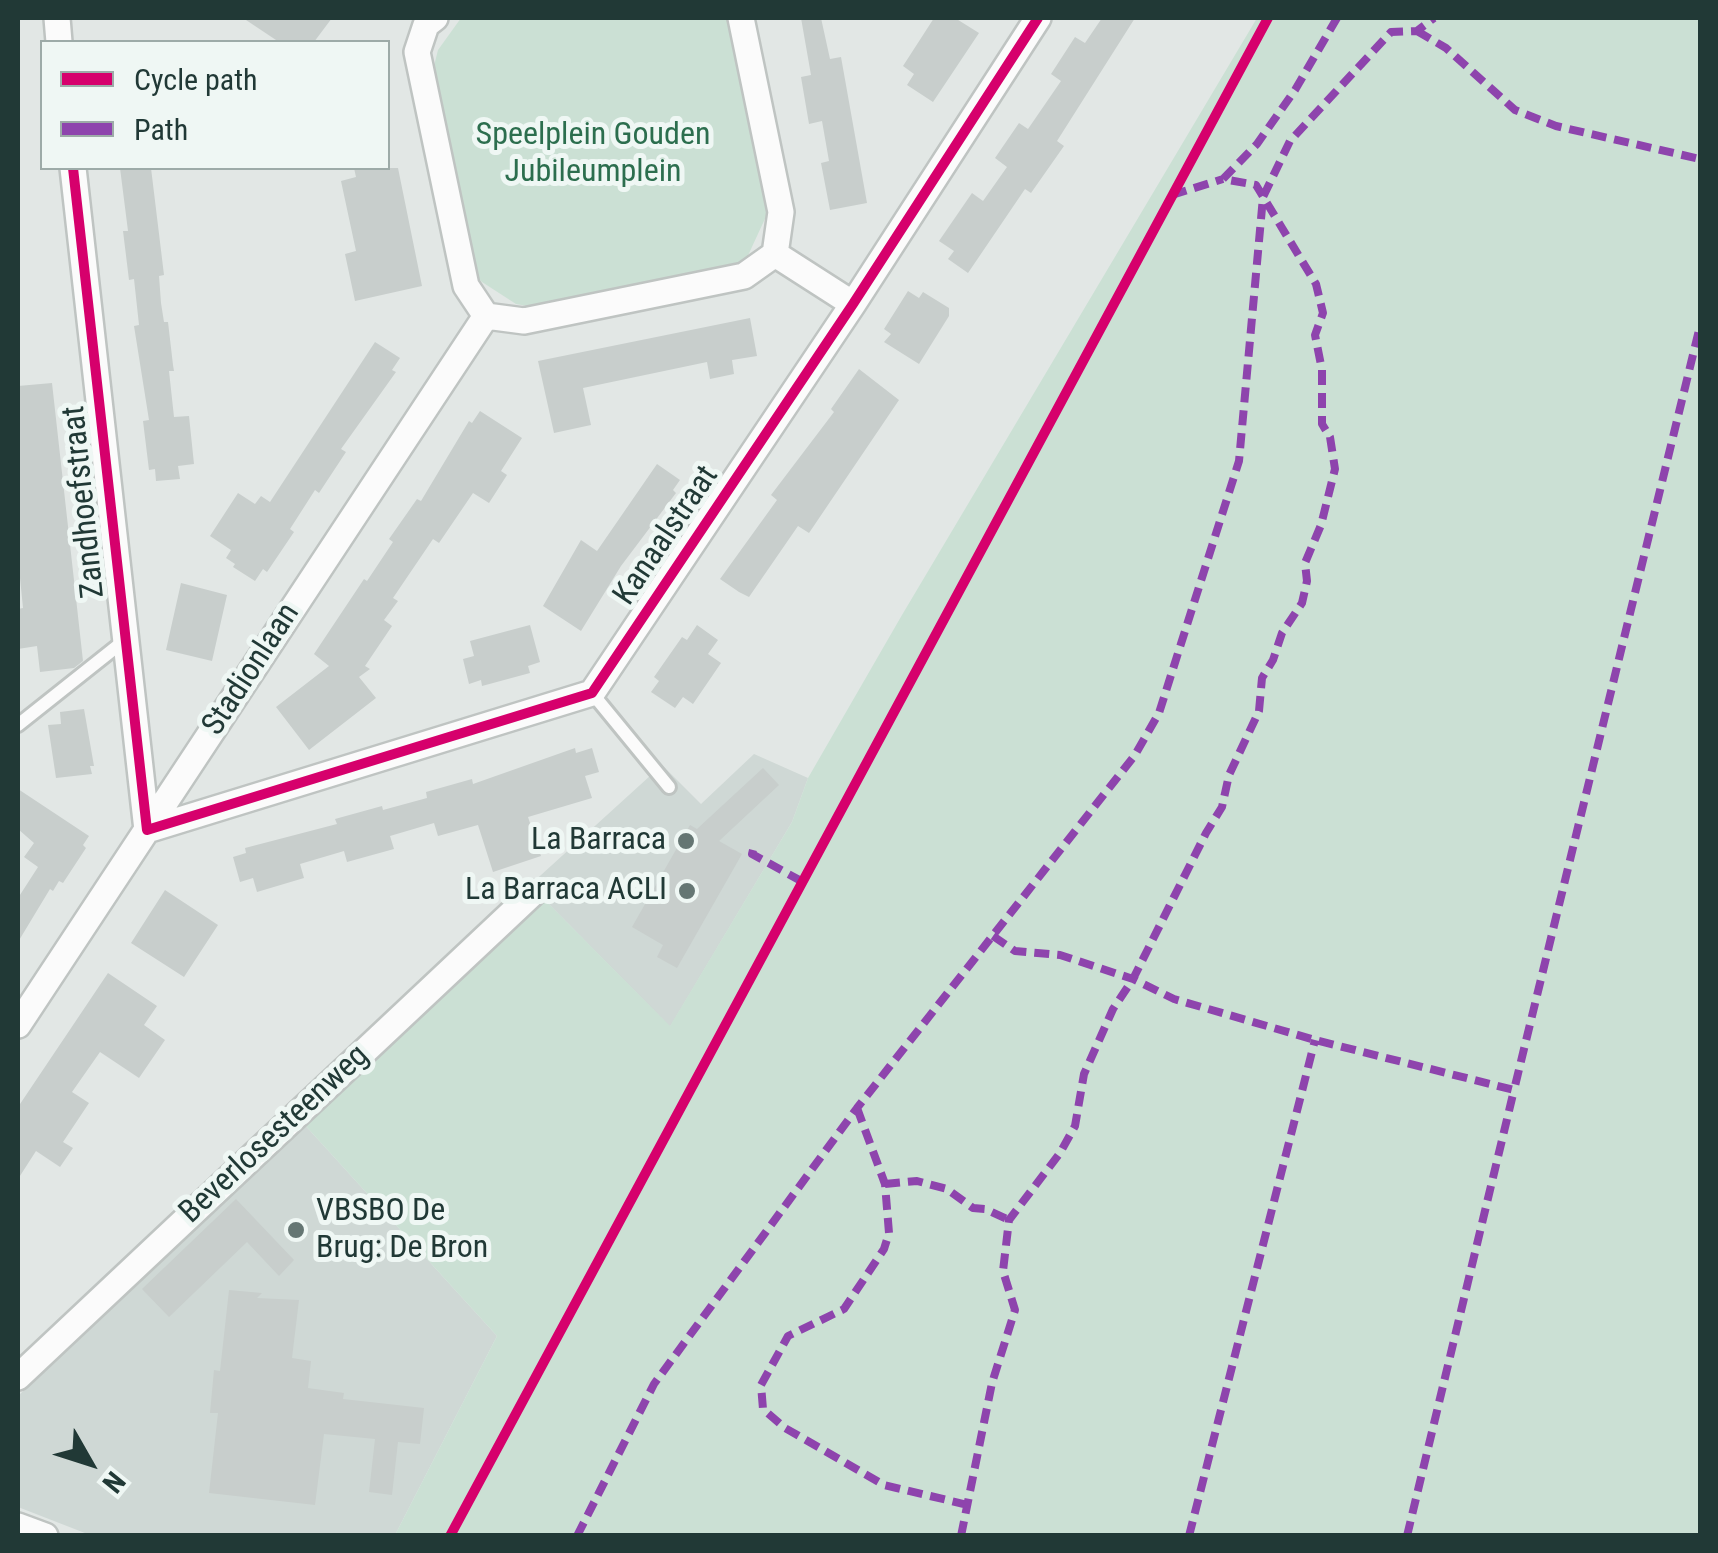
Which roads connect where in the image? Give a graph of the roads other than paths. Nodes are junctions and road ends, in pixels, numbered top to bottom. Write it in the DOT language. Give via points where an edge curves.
graph roads {
  1 [pos="741,18"];
  2 [pos="1038,18"];
  3 [pos="425,20"];
  4 [pos="73,170"];
  5 [pos="775,254"];
  6 [pos="853,304"];
  7 [pos="486,316"];
  8 [pos="125,640"];
  9 [pos="592,693"];
  10 [pos="18,725"];
  11 [pos="669,787"];
  12 [pos="147,830"];
  13 [pos="532,893"];
  14 [pos="18,1024"];
  15 [pos="18,1377"];
  16 [pos="18,1526"];
  17 [pos="45,1536"];
  1 -- 5 [label="street" via="781,212"];
  2 -- 6 [label="street, Kanaalstraat"];
  3 -- 7 [label="street" via="417,52 446,197 466,286"];
  4 -- 8 [label="street, Zandhoefstraat"];
  5 -- 6 [label="street"];
  5 -- 7 [label="street" via="744,276 524,321"];
  6 -- 9 [label="street, Kanaalstraat"];
  7 -- 12 [label="street, Stadionlaan"];
  8 -- 10 [label="lane"];
  8 -- 12 [label="street, Zandhoefstraat"];
  9 -- 11 [label="lane"];
  9 -- 12 [label="street"];
  12 -- 14 [label="street, Stadionlaan"];
  13 -- 15 [label="street, Beverlosesteenweg"];
  16 -- 17 [label="street"];
}
